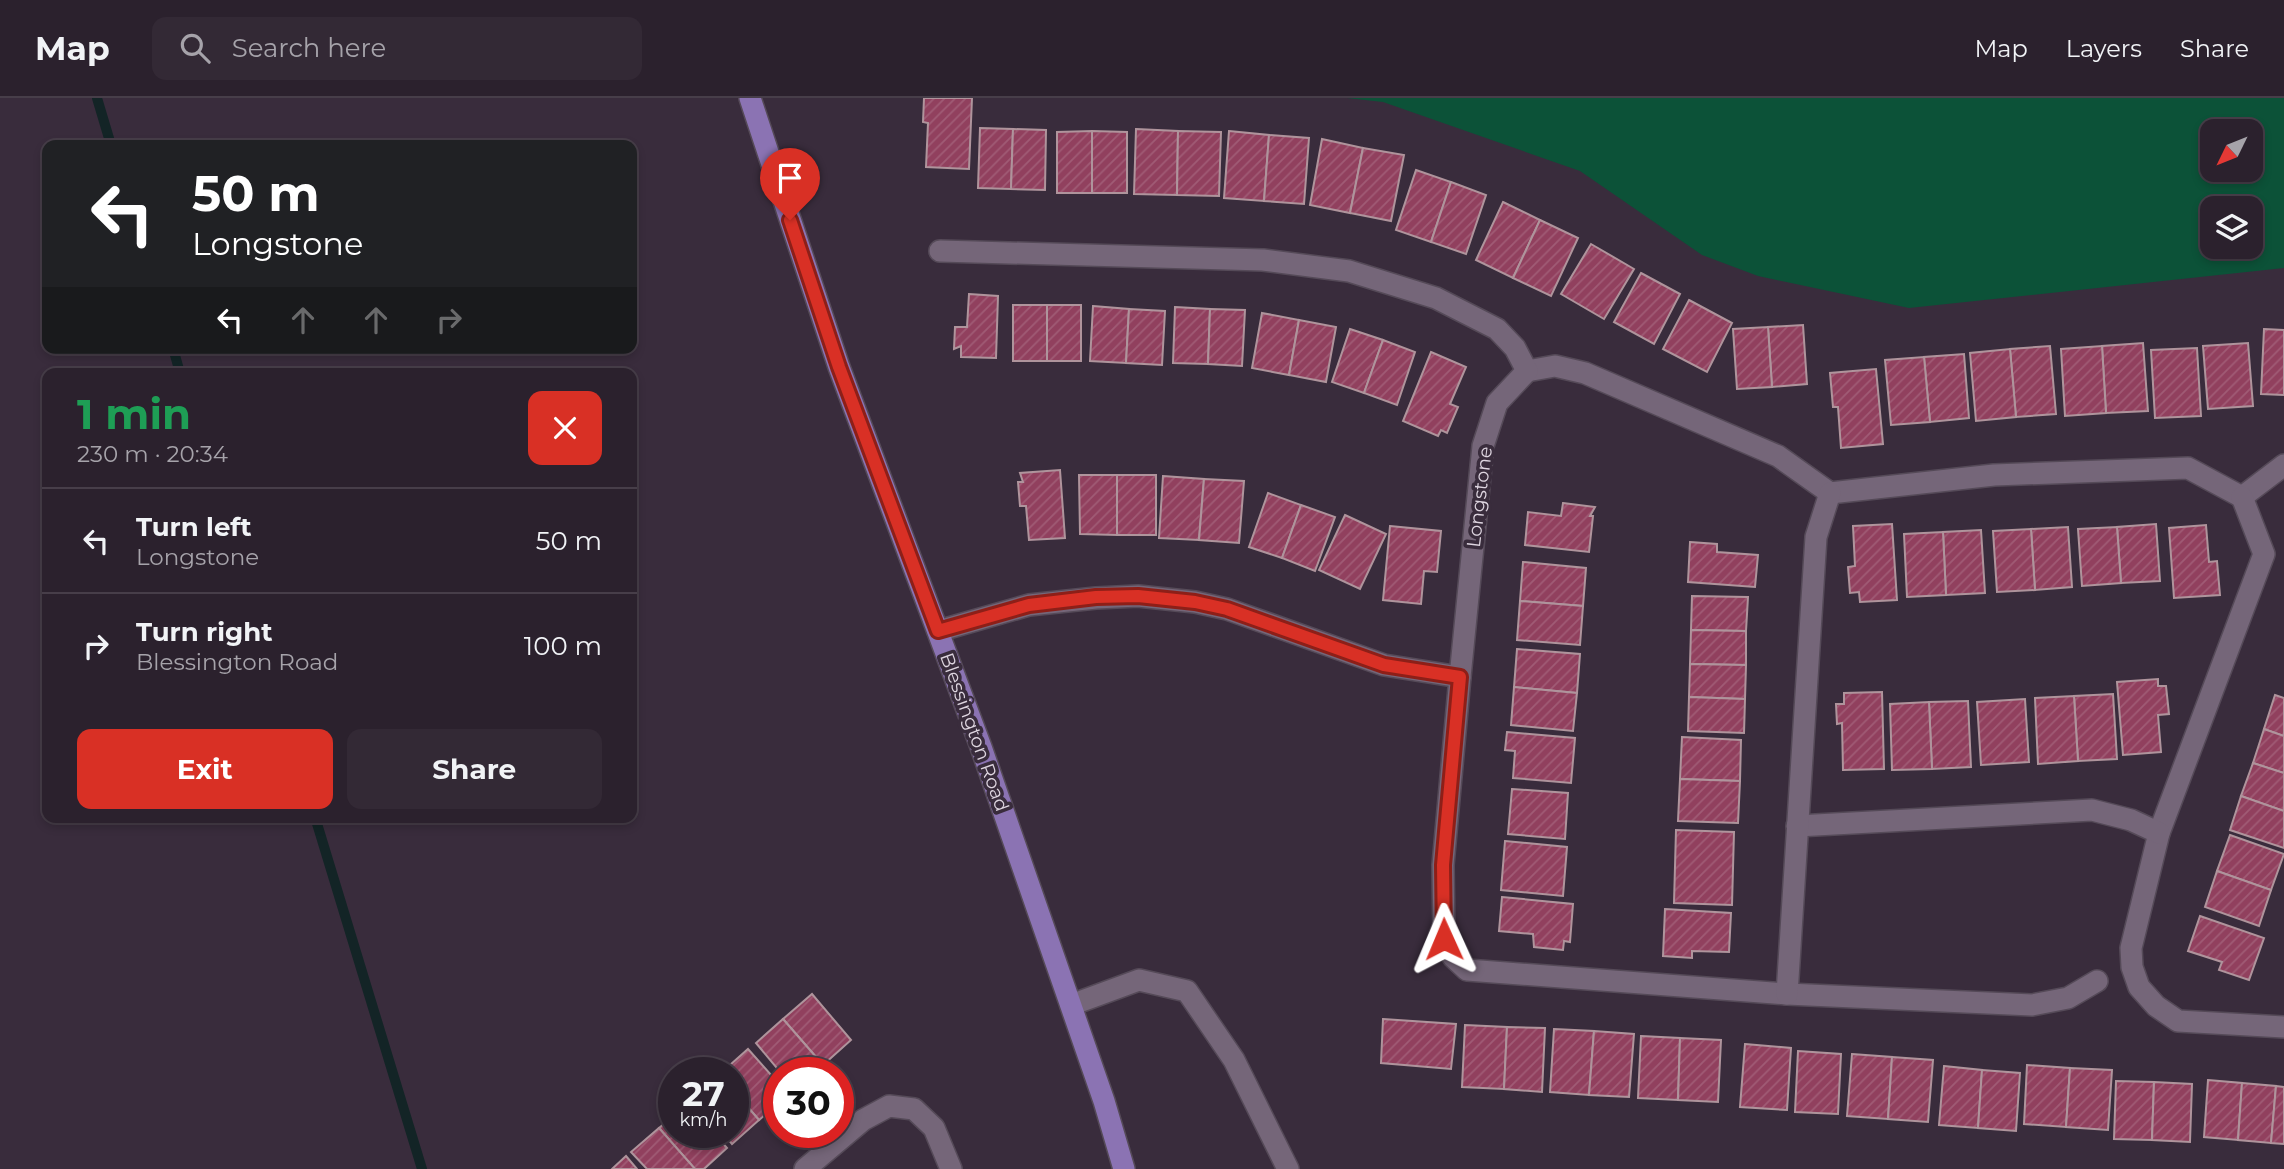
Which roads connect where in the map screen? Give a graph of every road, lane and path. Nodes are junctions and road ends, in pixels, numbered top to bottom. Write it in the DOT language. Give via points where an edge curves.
graph roads {
  1 [pos="750,98"];
  2 [pos="940,251"];
  3 [pos="1527,371"];
  4 [pos="2284,465"];
  5 [pos="1830,493"];
  6 [pos="2242,497"];
  7 [pos="938,631"];
  8 [pos="1460,677"];
  9 [pos="1797,826"];
  10 [pos="2159,833"];
  11 [pos="2097,981"];
  12 [pos="1787,994"];
  13 [pos="1071,1005"];
  14 [pos="2284,1027"];
  15 [pos="805,1169"];
  16 [pos="951,1169"];
  17 [pos="1124,1169"];
  18 [pos="1288,1169"];
  1 -- 7 [label="main road, Blessington Road" via="839,367"];
  2 -- 3 [label="street" via="1264,260 1349,271 1436,298 1497,328"];
  3 -- 5 [label="street" via="1555,366 1585,373 1779,456"];
  3 -- 8 [label="street, Longstone" via="1497,403 1483,446"];
  4 -- 6 [label="street"];
  5 -- 6 [label="street" via="1993,475 2188,468"];
  5 -- 9 [label="street" via="1816,537"];
  6 -- 10 [label="street" via="2264,554"];
  7 -- 8 [label="street" via="1029,605 1138,596 1227,609 1384,665"];
  7 -- 13 [label="main road, Blessington Road"];
  8 -- 12 [label="street, Longstone" via="1443,865 1444,939 1453,957 1467,970"];
  9 -- 10 [label="street" via="2092,810"];
  9 -- 12 [label="street"];
  10 -- 14 [label="street" via="2131,948 2139,987 2178,1021"];
  11 -- 12 [label="street, Longstone" via="2068,998 2032,1005"];
  13 -- 17 [label="main road, Blessington Road"];
  13 -- 18 [label="street" via="1139,980 1187,991 1234,1060"];
  15 -- 16 [label="street" via="863,1120 889,1106 914,1109 934,1128"];
}
